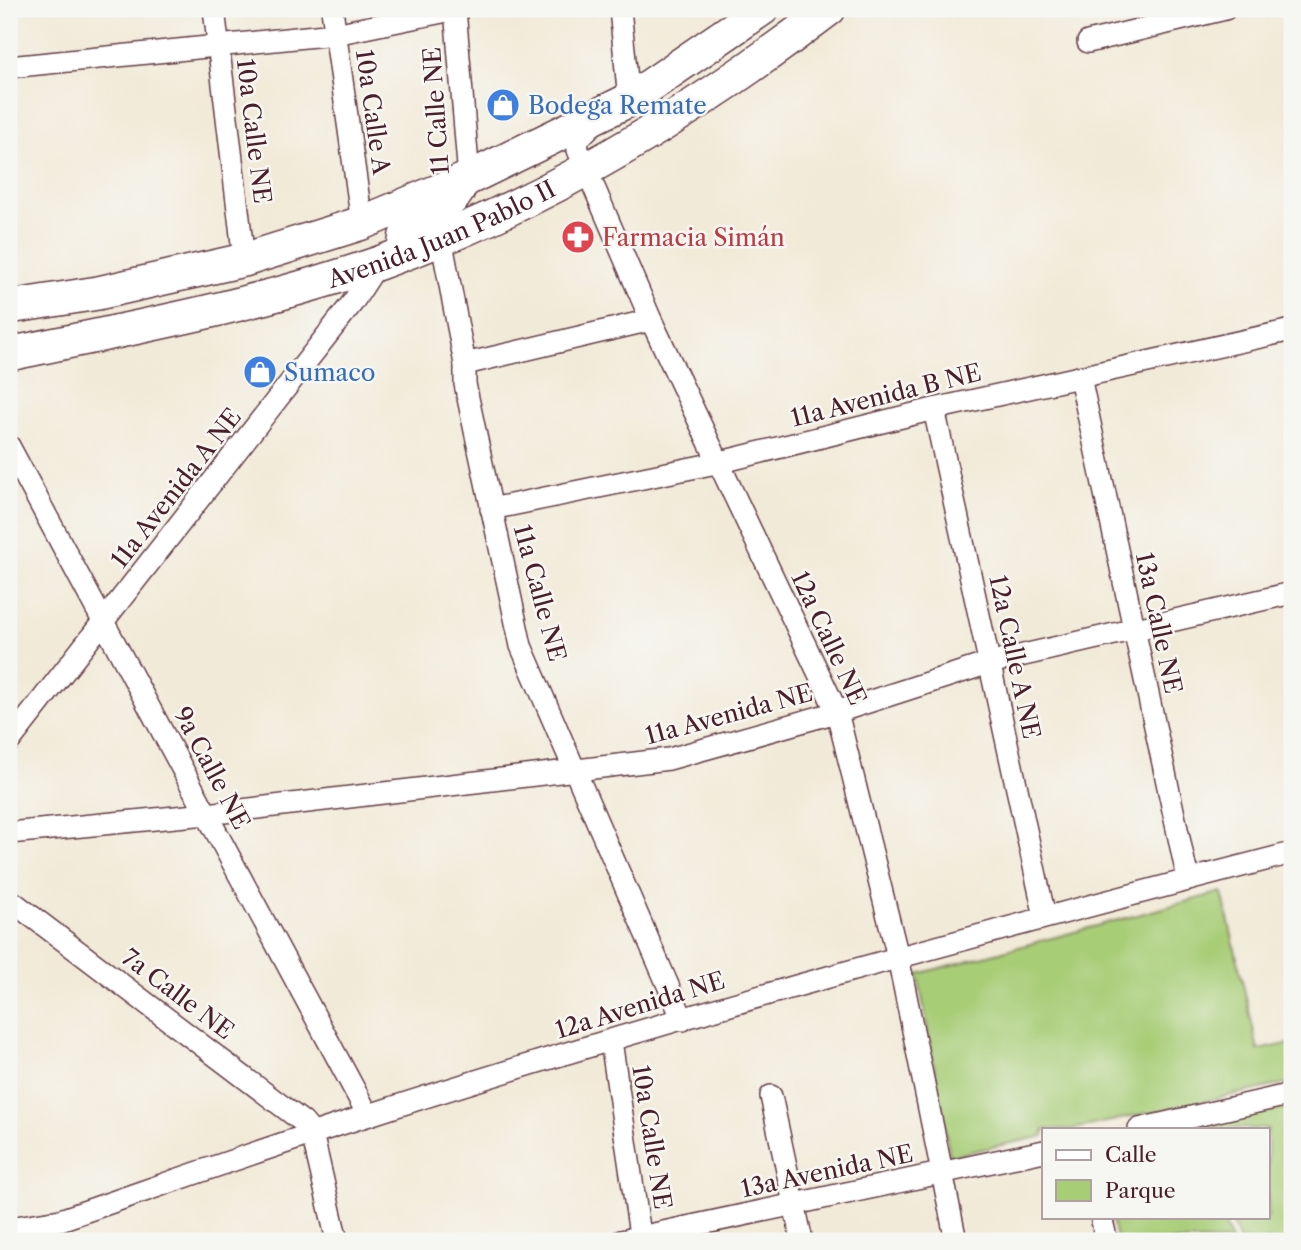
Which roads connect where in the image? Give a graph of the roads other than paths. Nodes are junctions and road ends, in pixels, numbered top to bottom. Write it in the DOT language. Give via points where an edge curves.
graph roads {
  1 [pos="214,9"];
  2 [pos="332,9"];
  3 [pos="456,9"];
  4 [pos="620,9"];
  5 [pos="762,9"];
  6 [pos="829,9"];
  7 [pos="1225,9"];
  8 [pos="335,34"];
  9 [pos="1088,42"];
  10 [pos="217,44"];
  11 [pos="9,67"];
  12 [pos="622,103"];
  13 [pos="586,168"];
  14 [pos="468,178"];
  15 [pos="362,223"];
  16 [pos="441,239"];
  17 [pos="388,259"];
  18 [pos="244,260"];
  19 [pos="9,307"];
  20 [pos="651,320"];
  21 [pos="1292,331"];
  22 [pos="9,354"];
  23 [pos="465,364"];
  24 [pos="1080,377"];
  25 [pos="934,408"];
  26 [pos="9,446"];
  27 [pos="721,462"];
  28 [pos="491,509"];
  29 [pos="1292,593"];
  30 [pos="104,623"];
  31 [pos="1134,630"];
  32 [pos="989,663"];
  33 [pos="837,712"];
  34 [pos="9,743"];
  35 [pos="573,770"];
  36 [pos="207,814"];
  37 [pos="9,833"];
  38 [pos="1292,853"];
  39 [pos="1188,880"];
  40 [pos="9,899"];
  41 [pos="1045,917"];
  42 [pos="898,957"];
  43 [pos="683,1020"];
  44 [pos="611,1041"];
  45 [pos="1292,1094"];
  46 [pos="771,1096"];
  47 [pos="368,1115"];
  48 [pos="1143,1128"];
  49 [pos="312,1133"];
  50 [pos="1042,1151"];
  51 [pos="942,1174"];
  52 [pos="794,1205"];
  53 [pos="1101,1218"];
  54 [pos="10,1228"];
  55 [pos="634,1240"];
  56 [pos="337,1241"];
  57 [pos="802,1241"];
  58 [pos="957,1241"];
  59 [pos="1107,1241"];
  1 -- 10 [label="street, 10a Calle NE"];
  2 -- 8 [label="street, 10a Calle A"];
  3 -- 8 [label="street"];
  3 -- 14 [label="street, 11 Calle NE"];
  4 -- 12 [label="street"];
  5 -- 12 [label="highway, Avenida Juan Pablo II"];
  6 -- 13 [label="highway, Avenida Juan Pablo II" via="752,68"];
  7 -- 9 [label="street"];
  8 -- 10 [label="street"];
  8 -- 15 [label="street, 10a Calle A"];
  10 -- 11 [label="street"];
  10 -- 18 [label="street, 10a Calle NE"];
  12 -- 13 [label="street, 12a Calle NE" via="577,140"];
  12 -- 14 [label="highway, Avenida Juan Pablo II"];
  13 -- 16 [label="highway, Avenida Juan Pablo II"];
  13 -- 20 [label="street, 12a Calle NE"];
  14 -- 15 [label="highway, Avenida Juan Pablo II"];
  14 -- 17 [label="street, 11 Calle NE" via="464,197 455,206 412,223 400,234"];
  15 -- 18 [label="highway, Avenida Juan Pablo II"];
  16 -- 17 [label="highway, Avenida Juan Pablo II"];
  16 -- 23 [label="street, 11a Calle NE"];
  17 -- 22 [label="highway, Avenida Juan Pablo II" via="307,286"];
  17 -- 30 [label="street, 11a Avenida A NE"];
  18 -- 19 [label="highway, Avenida Juan Pablo II" via="98,293"];
  20 -- 23 [label="street"];
  20 -- 27 [label="street, 12a Calle NE"];
  21 -- 24 [label="street, 11a Avenida B NE"];
  23 -- 28 [label="street, 11a Calle NE" via="465,384"];
  24 -- 25 [label="street, 11a Avenida B NE"];
  24 -- 31 [label="street, 13a Calle NE"];
  25 -- 27 [label="street, 11a Avenida B NE"];
  25 -- 32 [label="street, 12a Calle A NE"];
  26 -- 30 [label="street, 9a Calle NE"];
  27 -- 28 [label="street, 11a Avenida B NE"];
  27 -- 33 [label="street, 12a Calle NE"];
  28 -- 35 [label="street, 11a Calle NE" via="522,646"];
  29 -- 31 [label="street, 11a Avenida NE"];
  30 -- 34 [label="street, 11a Avenida A NE"];
  30 -- 36 [label="street, 9a Calle NE"];
  31 -- 32 [label="street, 11a Avenida NE"];
  31 -- 39 [label="street, 13a Calle NE"];
  32 -- 33 [label="street, 11a Avenida NE"];
  32 -- 41 [label="street, 12a Calle A NE"];
  33 -- 35 [label="street, 11a Avenida NE" via="669,759"];
  33 -- 42 [label="street, 12a Calle NE"];
  35 -- 36 [label="street, 11a Avenida NE"];
  35 -- 43 [label="street, 11a Calle NE"];
  36 -- 37 [label="street, 11a Avenida NE"];
  36 -- 47 [label="street, 9a Calle NE"];
  38 -- 39 [label="street, 12a Avenida NE"];
  39 -- 41 [label="street, 12a Avenida NE"];
  40 -- 49 [label="street, 7a Calle NE"];
  41 -- 42 [label="street, 12a Avenida NE"];
  42 -- 43 [label="street, 12a Avenida NE"];
  42 -- 51 [label="street, 12a Calle NE"];
  43 -- 44 [label="street, 12a Avenida NE"];
  44 -- 47 [label="street, 12a Avenida NE"];
  44 -- 55 [label="street, 10a Calle NE"];
  45 -- 48 [label="street"];
  46 -- 52 [label="street"];
  47 -- 49 [label="street, 12a Avenida NE"];
  49 -- 54 [label="street, 12a Avenida NE" via="60,1220"];
  49 -- 56 [label="street"];
  50 -- 51 [label="street, 13a Avenida NE"];
  51 -- 52 [label="street, 13a Avenida NE"];
  51 -- 58 [label="street, 12a Calle NE"];
  52 -- 55 [label="street, 13a Avenida NE"];
  52 -- 57 [label="street"];
  53 -- 59 [label="street"];
}
